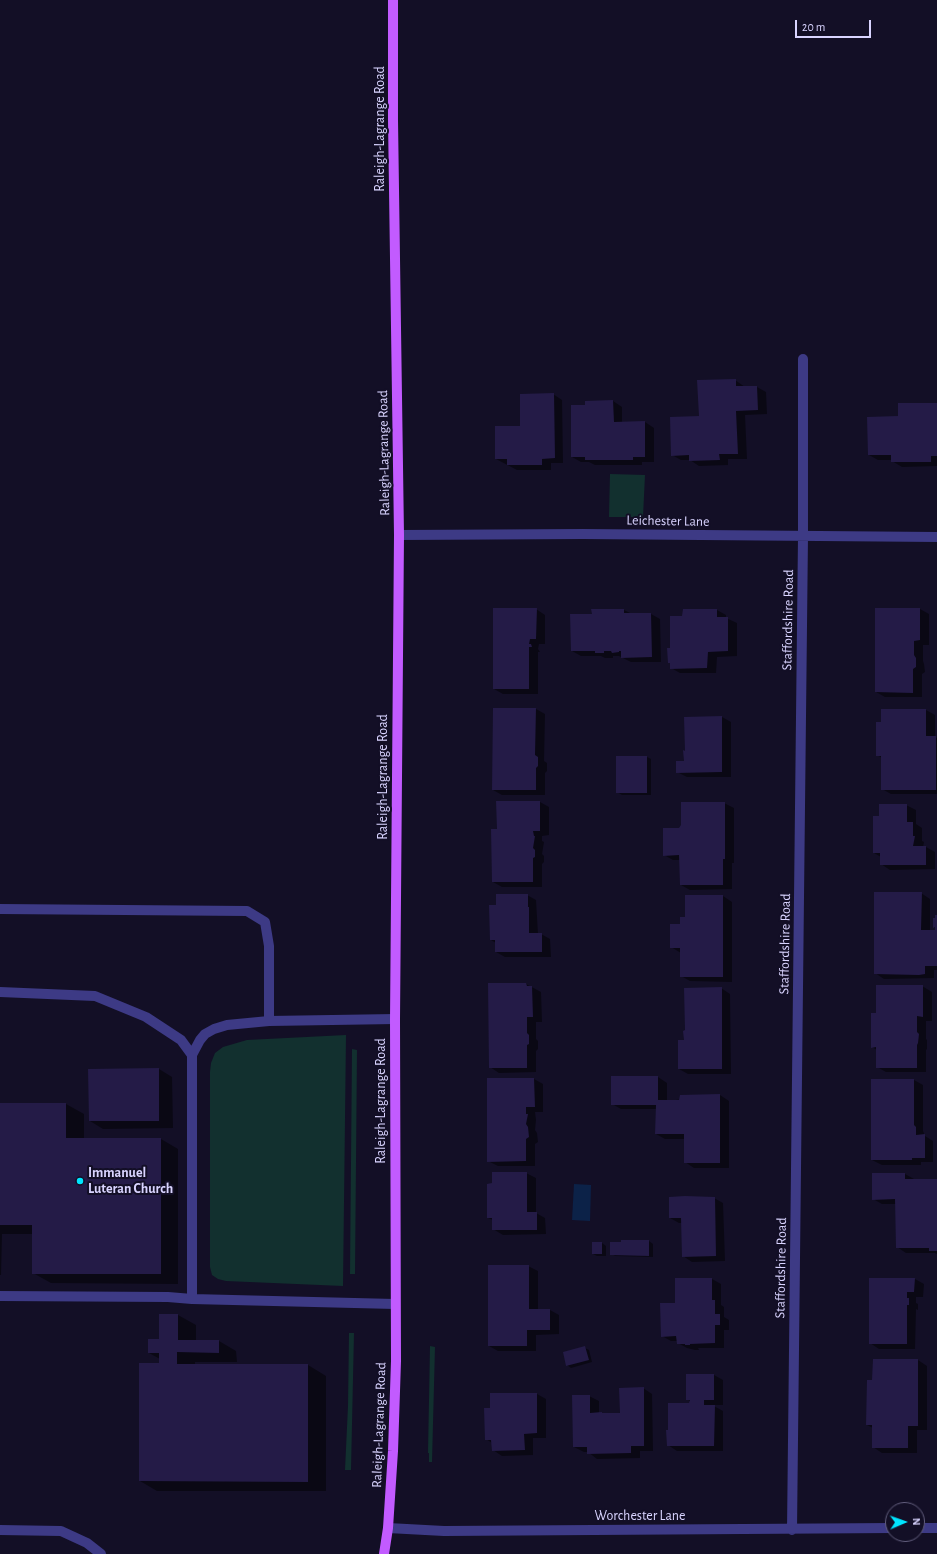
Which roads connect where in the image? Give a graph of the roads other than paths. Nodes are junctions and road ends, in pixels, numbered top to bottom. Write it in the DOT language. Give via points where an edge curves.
graph roads {
  1 [pos="394,0"];
  2 [pos="803,359"];
  3 [pos="398,535"];
  4 [pos="803,536"];
  5 [pos="937,537"];
  6 [pos="0,909"];
  7 [pos="0,992"];
  8 [pos="395,1020"];
  9 [pos="269,1022"];
  10 [pos="192,1055"];
  11 [pos="0,1296"];
  12 [pos="192,1298"];
  13 [pos="395,1304"];
  14 [pos="388,1528"];
  15 [pos="885,1528"];
  16 [pos="925,1528"];
  17 [pos="937,1528"];
  18 [pos="0,1530"];
  19 [pos="792,1530"];
  20 [pos="101,1554"];
  21 [pos="384,1554"];
  1 -- 3 [label="main road, Raleigh-Lagrange Road"];
  2 -- 4 [label="street, Staffordshire Road"];
  3 -- 4 [label="street, Leichester Lane"];
  3 -- 8 [label="main road, Raleigh-Lagrange Road"];
  4 -- 5 [label="street, Leichester Lane"];
  4 -- 19 [label="street, Staffordshire Road"];
  6 -- 9 [label="street" via="247,911 265,922 269,946"];
  7 -- 10 [label="street" via="95,996 146,1017 181,1040"];
  8 -- 9 [label="street"];
  8 -- 13 [label="main road, Raleigh-Lagrange Road"];
  9 -- 10 [label="street" via="227,1025 214,1029 205,1034"];
  10 -- 12 [label="street"];
  11 -- 12 [label="street"];
  12 -- 13 [label="street"];
  13 -- 14 [label="main road, Raleigh-Lagrange Road" via="396,1361"];
  14 -- 19 [label="street, Worchester Lane" via="444,1531"];
  14 -- 21 [label="main road, Raleigh-Lagrange Road"];
  15 -- 19 [label="street, Worchester Lane"];
  16 -- 17 [label="street"];
  18 -- 20 [label="street" via="61,1532 87,1543"];
}
